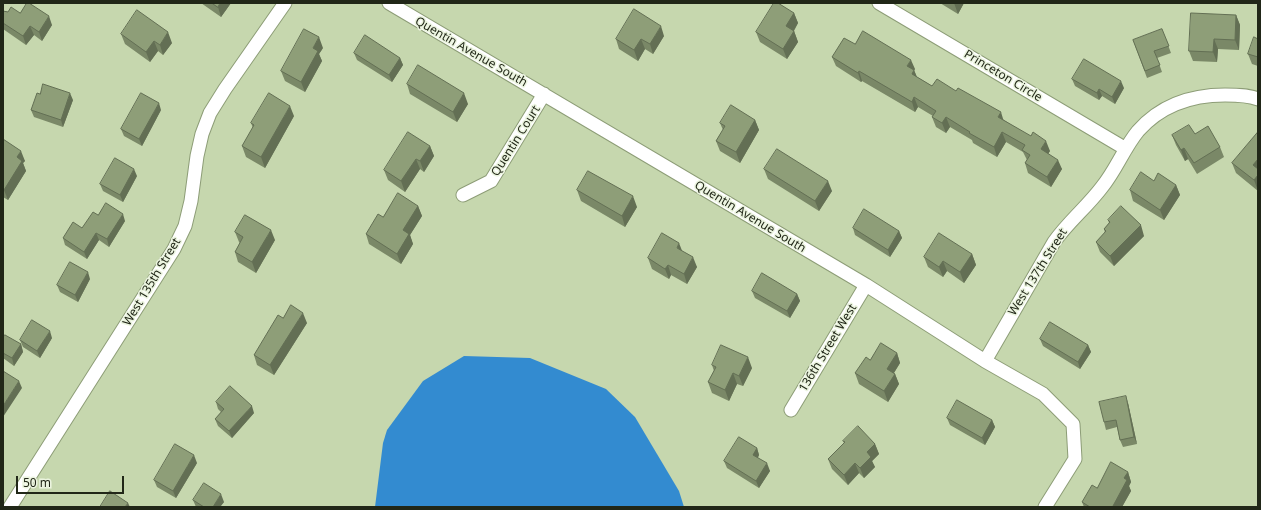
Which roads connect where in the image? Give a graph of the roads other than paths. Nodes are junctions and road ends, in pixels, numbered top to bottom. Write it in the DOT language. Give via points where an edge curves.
graph roads {
  1 [pos="285,3"];
  2 [pos="389,3"];
  3 [pos="879,3"];
  4 [pos="544,94"];
  5 [pos="1258,99"];
  6 [pos="1126,149"];
  7 [pos="463,195"];
  8 [pos="866,285"];
  9 [pos="985,361"];
  10 [pos="791,410"];
  11 [pos="10,507"];
  12 [pos="1046,507"];
  1 -- 11 [label="street, West 135th Street" via="210,113 197,156 185,226 174,249"];
  2 -- 4 [label="street, Quentin Avenue South"];
  3 -- 6 [label="street, Princeton Circle"];
  4 -- 7 [label="street, Quentin Court" via="491,181"];
  4 -- 8 [label="street, Quentin Avenue South"];
  5 -- 6 [label="street, West 137th Street" via="1234,94 1188,99 1152,118"];
  6 -- 9 [label="street, West 137th Street" via="1104,186 1054,242"];
  8 -- 9 [label="street, Quentin Avenue South"];
  8 -- 10 [label="street, 136th Street West"];
  9 -- 12 [label="street, Quentin Avenue South" via="1043,394 1073,424 1075,459"];
}
